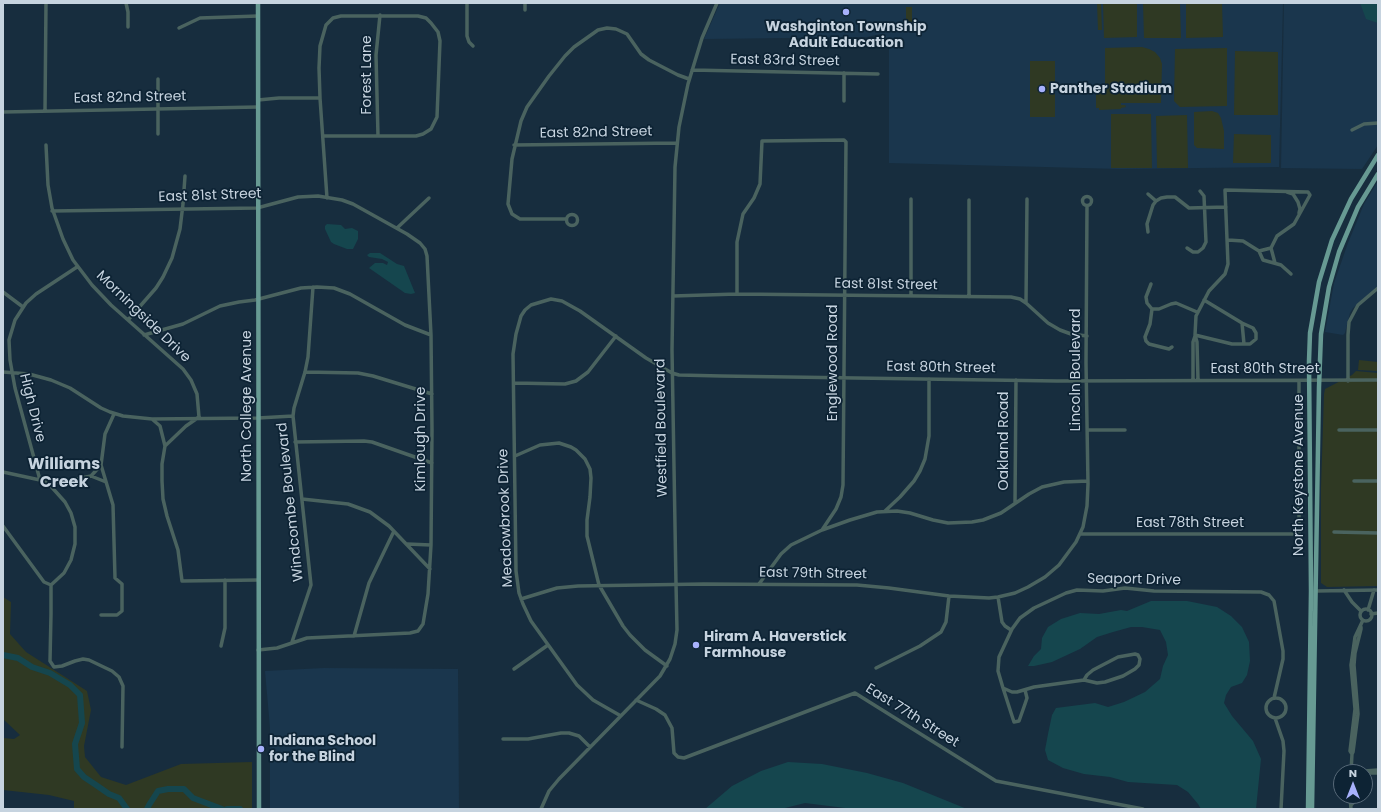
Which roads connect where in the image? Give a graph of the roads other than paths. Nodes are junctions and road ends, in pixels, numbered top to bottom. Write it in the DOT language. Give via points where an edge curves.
graph roads {
  1 [pos="46,3"];
  2 [pos="126,3"];
  3 [pos="258,3"];
  4 [pos="467,3"];
  5 [pos="525,3"];
  6 [pos="717,3"];
  7 [pos="525,10"];
  8 [pos="380,15"];
  9 [pos="258,16"];
  10 [pos="128,27"];
  11 [pos="179,28"];
  12 [pos="473,46"];
  13 [pos="692,70"];
  14 [pos="844,73"];
  15 [pos="878,74"];
  16 [pos="158,79"];
  17 [pos="689,79"];
  18 [pos="320,98"];
  19 [pos="258,100"];
  20 [pos="844,101"];
  21 [pos="258,107"];
  22 [pos="158,109"];
  23 [pos="45,111"];
  24 [pos="3,112"];
  25 [pos="1378,123"];
  26 [pos="1352,130"];
  27 [pos="158,134"];
  28 [pos="323,136"];
  29 [pos="378,136"];
  30 [pos="677,143"];
  31 [pos="46,145"];
  32 [pos="514,145"];
  33 [pos="1378,155"];
  34 [pos="1378,174"];
  35 [pos="185,176"];
  36 [pos="1284,190"];
  37 [pos="1200,191"];
  38 [pos="1148,194"];
  39 [pos="327,198"];
  40 [pos="429,198"];
  41 [pos="911,199"];
  42 [pos="1027,199"];
  43 [pos="969,200"];
  44 [pos="1156,201"];
  45 [pos="1087,206"];
  46 [pos="1226,207"];
  47 [pos="182,208"];
  48 [pos="257,208"];
  49 [pos="1204,208"];
  50 [pos="52,211"];
  51 [pos="1299,216"];
  52 [pos="566,219"];
  53 [pos="397,228"];
  54 [pos="1148,232"];
  55 [pos="1228,240"];
  56 [pos="1187,248"];
  57 [pos="1271,248"];
  58 [pos="425,249"];
  59 [pos="1259,251"];
  60 [pos="1275,263"];
  61 [pos="77,267"];
  62 [pos="1291,274"];
  63 [pos="1151,284"];
  64 [pos="313,287"];
  65 [pos="1378,288"];
  66 [pos="3,292"];
  67 [pos="737,294"];
  68 [pos="844,295"];
  69 [pos="673,296"];
  70 [pos="911,296"];
  71 [pos="969,297"];
  72 [pos="258,299"];
  73 [pos="1204,300"];
  74 [pos="1026,303"];
  75 [pos="23,307"];
  76 [pos="527,307"];
  77 [pos="1152,309"];
  78 [pos="1197,312"];
  79 [pos="128,320"];
  80 [pos="1242,323"];
  81 [pos="1195,334"];
  82 [pos="144,335"];
  83 [pos="431,335"];
  84 [pos="616,336"];
  85 [pos="1087,336"];
  86 [pos="1244,344"];
  87 [pos="1172,347"];
  88 [pos="3,372"];
  89 [pos="12,372"];
  90 [pos="305,372"];
  91 [pos="672,373"];
  92 [pos="844,378"];
  93 [pos="929,379"];
  94 [pos="1016,380"];
  95 [pos="1193,380"];
  96 [pos="1198,380"];
  97 [pos="1378,380"];
  98 [pos="1087,381"];
  99 [pos="1299,381"];
  100 [pos="1309,381"];
  101 [pos="1319,381"];
  102 [pos="1348,381"];
  103 [pos="514,383"];
  104 [pos="432,394"];
  105 [pos="114,414"];
  106 [pos="293,416"];
  107 [pos="152,418"];
  108 [pos="199,418"];
  109 [pos="258,418"];
  110 [pos="1088,430"];
  111 [pos="1125,430"];
  112 [pos="1339,430"];
  113 [pos="1378,430"];
  114 [pos="295,442"];
  115 [pos="165,446"];
  116 [pos="515,456"];
  117 [pos="432,463"];
  118 [pos="101,465"];
  119 [pos="3,472"];
  120 [pos="91,476"];
  121 [pos="40,480"];
  122 [pos="1088,481"];
  123 [pos="1354,481"];
  124 [pos="106,482"];
  125 [pos="1378,482"];
  126 [pos="48,483"];
  127 [pos="302,499"];
  128 [pos="1015,503"];
  129 [pos="884,512"];
  130 [pos="3,526"];
  131 [pos="822,530"];
  132 [pos="394,531"];
  133 [pos="1334,532"];
  134 [pos="1378,533"];
  135 [pos="1080,534"];
  136 [pos="1299,534"];
  137 [pos="407,544"];
  138 [pos="431,545"];
  139 [pos="430,569"];
  140 [pos="225,580"];
  141 [pos="258,580"];
  142 [pos="676,584"];
  143 [pos="759,584"];
  144 [pos="51,585"];
  145 [pos="599,585"];
  146 [pos="1344,590"];
  147 [pos="1376,590"];
  148 [pos="1316,591"];
  149 [pos="949,596"];
  150 [pos="998,598"];
  151 [pos="521,599"];
  152 [pos="1368,610"];
  153 [pos="1361,611"];
  154 [pos="1378,613"];
  155 [pos="1371,614"];
  156 [pos="101,615"];
  157 [pos="1363,620"];
  158 [pos="1011,630"];
  159 [pos="354,636"];
  160 [pos="292,642"];
  161 [pos="548,645"];
  162 [pos="221,646"];
  163 [pos="258,650"];
  164 [pos="667,666"];
  165 [pos="876,668"];
  166 [pos="514,669"];
  167 [pos="1084,680"];
  168 [pos="1003,688"];
  169 [pos="1025,690"];
  170 [pos="1274,698"];
  171 [pos="636,700"];
  172 [pos="621,716"];
  173 [pos="1275,718"];
  174 [pos="503,739"];
  175 [pos="122,747"];
  176 [pos="590,747"];
  177 [pos="1351,764"];
  178 [pos="259,809"];
  179 [pos="541,809"];
  180 [pos="1144,809"];
  181 [pos="1281,809"];
  182 [pos="1308,809"];
  183 [pos="1312,809"];
  1 -- 23 [label="street"];
  2 -- 10 [label="street"];
  3 -- 9 [label="main road, North College Avenue"];
  4 -- 12 [label="street" via="467,36"];
  5 -- 7 [label="street"];
  6 -- 13 [label="street, Westfield Boulevard"];
  8 -- 18 [label="street" via="341,16 330,20 324,28 320,49"];
  8 -- 29 [label="street, Forest Lane" via="376,54"];
  8 -- 29 [label="street" via="418,16 427,19 438,34 440,50 437,117 434,125 429,131 416,136"];
  9 -- 11 [label="street" via="200,18"];
  9 -- 19 [label="main road, North College Avenue"];
  13 -- 14 [label="street, East 83rd Street"];
  13 -- 17 [label="street, Westfield Boulevard"];
  14 -- 15 [label="street, East 83rd Street"];
  14 -- 20 [label="street"];
  16 -- 22 [label="street"];
  17 -- 30 [label="street, Westfield Boulevard"];
  17 -- 32 [label="street" via="645,58 625,32 612,28 602,29 574,48 549,76 527,106"];
  18 -- 19 [label="street"];
  18 -- 28 [label="street"];
  19 -- 21 [label="main road, North College Avenue"];
  21 -- 22 [label="street, East 82nd Street"];
  21 -- 48 [label="main road, North College Avenue"];
  22 -- 23 [label="street, East 82nd Street"];
  22 -- 27 [label="street"];
  23 -- 24 [label="street, East 82nd Street"];
  25 -- 26 [label="street" via="1365,124"];
  28 -- 29 [label="street"];
  28 -- 39 [label="street"];
  30 -- 32 [label="street, East 82nd Street"];
  30 -- 69 [label="street, Westfield Boulevard"];
  31 -- 50 [label="street, Morningside Drive"];
  32 -- 52 [label="street" via="508,202 513,215 524,220"];
  33 -- 100 [label="main road, North Keystone Avenue" via="1348,204 1324,263 1311,326"];
  34 -- 101 [label="main road, North Keystone Avenue" via="1348,229 1333,272 1322,321"];
  35 -- 47 [label="street"];
  36 -- 46 [label="street" via="1225,190"];
  36 -- 51 [label="street" via="1293,194 1298,202"];
  36 -- 51 [label="street" via="1309,192 1310,195"];
  37 -- 49 [label="street" via="1204,195"];
  38 -- 44 [label="street"];
  39 -- 48 [label="street, East 81st Street" via="303,196"];
  39 -- 53 [label="street, East 81st Street" via="348,202"];
  40 -- 53 [label="street"];
  41 -- 70 [label="street"];
  42 -- 74 [label="street"];
  43 -- 71 [label="street"];
  44 -- 49 [label="street" via="1171,197 1189,208"];
  44 -- 54 [label="street" via="1147,224"];
  45 -- 85 [label="street, Lincoln Boulevard"];
  46 -- 49 [label="street"];
  46 -- 55 [label="street"];
  47 -- 48 [label="street, East 81st Street"];
  47 -- 50 [label="street, East 81st Street"];
  47 -- 79 [label="street" via="176,245 168,268 153,292"];
  48 -- 72 [label="main road, North College Avenue"];
  49 -- 56 [label="street" via="1205,245 1196,252"];
  50 -- 61 [label="street, Morningside Drive"];
  51 -- 57 [label="street" via="1294,224 1277,236"];
  53 -- 58 [label="street, East 81st Street"];
  55 -- 59 [label="street" via="1241,240"];
  55 -- 73 [label="street" via="1227,270"];
  57 -- 59 [label="street"];
  57 -- 60 [label="street"];
  58 -- 83 [label="street, Kimlough Drive"];
  59 -- 60 [label="street" via="1263,260"];
  60 -- 62 [label="street"];
  61 -- 75 [label="street, High Drive" via="36,294"];
  61 -- 79 [label="street, Morningside Drive" via="98,292"];
  63 -- 77 [label="street" via="1146,297"];
  64 -- 72 [label="street"];
  64 -- 83 [label="street" via="342,291 405,325"];
  64 -- 90 [label="street, Windcombe Boulevard"];
  65 -- 102 [label="street" via="1360,303 1351,318 1348,335"];
  66 -- 75 [label="street"];
  67 -- 68 [label="street, East 81st Street"];
  67 -- 68 [label="street, Englewood Road" via="737,245 743,213 760,184 762,141 838,139 846,142"];
  67 -- 69 [label="street, East 81st Street"];
  68 -- 70 [label="street, East 81st Street"];
  68 -- 92 [label="street, Englewood Road"];
  69 -- 91 [label="street, Westfield Boulevard"];
  70 -- 71 [label="street, East 81st Street"];
  71 -- 74 [label="street, East 81st Street" via="1011,297"];
  72 -- 82 [label="street" via="220,306 183,324"];
  72 -- 109 [label="main road, North College Avenue"];
  73 -- 78 [label="street"];
  73 -- 80 [label="street"];
  74 -- 85 [label="street, East 81st Street" via="1060,330"];
  75 -- 89 [label="street, High Drive" via="15,320 10,337"];
  76 -- 84 [label="street, East 80th Street" via="547,300 559,300"];
  76 -- 103 [label="street, Meadowbrook Drive" via="521,316 515,339"];
  77 -- 78 [label="street" via="1176,303"];
  77 -- 87 [label="street" via="1146,341 1169,349"];
  78 -- 81 [label="street"];
  79 -- 82 [label="street, Morningside Drive"];
  80 -- 86 [label="street"];
  80 -- 86 [label="street" via="1255,330 1256,336 1253,342"];
  81 -- 86 [label="street" via="1226,344"];
  81 -- 95 [label="street"];
  81 -- 96 [label="street"];
  82 -- 108 [label="street, Morningside Drive" via="189,377 198,398"];
  83 -- 104 [label="street, Kimlough Drive"];
  84 -- 91 [label="street, East 80th Street"];
  84 -- 103 [label="street" via="588,372 576,381 565,384"];
  85 -- 98 [label="street, Lincoln Boulevard"];
  88 -- 89 [label="street"];
  89 -- 105 [label="street" via="36,375 58,382"];
  89 -- 121 [label="street, High Drive"];
  90 -- 104 [label="street" via="366,374"];
  90 -- 106 [label="street, Windcombe Boulevard"];
  91 -- 92 [label="street, East 80th Street"];
  91 -- 142 [label="street, Westfield Boulevard"];
  92 -- 93 [label="street, East 80th Street"];
  92 -- 131 [label="street, Englewood Road" via="842,491 836,510"];
  93 -- 94 [label="street, East 80th Street"];
  93 -- 129 [label="street" via="929,436 925,459 914,481"];
  94 -- 98 [label="street, East 80th Street"];
  94 -- 128 [label="street, Oakland Road"];
  95 -- 96 [label="street, East 80th Street"];
  95 -- 98 [label="street, East 80th Street"];
  96 -- 99 [label="street, East 80th Street"];
  97 -- 102 [label="street, East 80th Street"];
  98 -- 110 [label="street, Lincoln Boulevard"];
  99 -- 100 [label="street, East 80th Street"];
  99 -- 136 [label="street, North Keystone Avenue"];
  100 -- 101 [label="street, East 80th Street"];
  100 -- 182 [label="main road, North Keystone Avenue" via="1311,591"];
  101 -- 102 [label="street, East 80th Street"];
  101 -- 148 [label="main road, North Keystone Avenue"];
  103 -- 116 [label="street, Meadowbrook Drive"];
  104 -- 117 [label="street, Kimlough Drive"];
  105 -- 107 [label="street"];
  105 -- 118 [label="street" via="105,434"];
  106 -- 109 [label="street"];
  106 -- 114 [label="street, Windcombe Boulevard"];
  107 -- 108 [label="street"];
  107 -- 115 [label="street" via="160,426"];
  108 -- 109 [label="street"];
  108 -- 115 [label="street" via="186,426"];
  109 -- 141 [label="main road, North College Avenue"];
  110 -- 111 [label="street"];
  110 -- 122 [label="street, Lincoln Boulevard"];
  112 -- 113 [label="street"];
  114 -- 117 [label="street" via="372,442"];
  114 -- 127 [label="street, Windcombe Boulevard"];
  115 -- 140 [label="street" via="162,467 163,497 179,553 182,581"];
  116 -- 145 [label="street" via="540,445 559,444 571,447 585,459 591,478 587,536"];
  116 -- 151 [label="street, Meadowbrook Drive" via="516,574"];
  117 -- 138 [label="street, Kimlough Drive"];
  118 -- 120 [label="street"];
  118 -- 124 [label="street"];
  119 -- 121 [label="street"];
  120 -- 124 [label="street"];
  120 -- 126 [label="street"];
  121 -- 126 [label="street"];
  122 -- 128 [label="street" via="1049,485"];
  122 -- 135 [label="street, Lincoln Boulevard" via="1087,506"];
  123 -- 125 [label="street"];
  124 -- 156 [label="street" via="114,510 115,578 122,584 122,611 117,615"];
  126 -- 144 [label="street" via="69,509 76,536 69,565"];
  127 -- 132 [label="street" via="359,507 381,519"];
  127 -- 160 [label="street, Windcombe Boulevard" via="311,585"];
  128 -- 129 [label="street" via="994,516 964,523 936,521 902,511"];
  129 -- 131 [label="street"];
  130 -- 144 [label="street" via="44,582"];
  131 -- 143 [label="street" via="794,543 784,551"];
  132 -- 137 [label="street"];
  132 -- 159 [label="street" via="369,583"];
  133 -- 134 [label="street"];
  135 -- 136 [label="street, East 78th Street"];
  135 -- 150 [label="street, East 79th Street" via="1068,554 1045,577 1021,590"];
  137 -- 138 [label="street"];
  137 -- 139 [label="street"];
  138 -- 139 [label="street, Kimlough Drive"];
  139 -- 159 [label="street, Kimlough Drive" via="427,606 420,629 410,633"];
  140 -- 141 [label="street"];
  140 -- 162 [label="street" via="225,628"];
  141 -- 163 [label="main road, North College Avenue"];
  142 -- 143 [label="street, East 79th Street"];
  142 -- 145 [label="street, East 79th Street"];
  142 -- 164 [label="street, Westfield Boulevard" via="676,641"];
  143 -- 149 [label="street, East 79th Street" via="856,585"];
  144 -- 175 [label="street" via="50,661 54,667 83,659 89,660 119,677 123,686"];
  145 -- 151 [label="street, East 79th Street" via="557,588"];
  145 -- 164 [label="street" via="630,635"];
  146 -- 147 [label="street"];
  146 -- 148 [label="street"];
  146 -- 153 [label="street"];
  147 -- 152 [label="street"];
  148 -- 183 [label="main road, North Keystone Avenue"];
  149 -- 150 [label="street, East 79th Street"];
  149 -- 165 [label="street" via="946,622 941,632 920,646"];
  150 -- 158 [label="street" via="1002,622"];
  151 -- 161 [label="street, Meadowbrook Drive" via="531,621"];
  152 -- 153 [label="street"];
  152 -- 155 [label="street"];
  153 -- 157 [label="street" via="1360,617"];
  154 -- 155 [label="street"];
  155 -- 157 [label="street" via="1370,619"];
  157 -- 177 [label="street" via="1354,665 1358,714"];
  158 -- 168 [label="street, Seaport Drive" via="998,657 998,671"];
  158 -- 170 [label="street, Seaport Drive" via="1027,612 1077,590 1103,591 1125,588 1154,591 1261,592 1270,596 1274,603 1283,654"];
  159 -- 160 [label="street" via="307,638"];
  160 -- 163 [label="street" via="277,648"];
  161 -- 166 [label="street"];
  161 -- 172 [label="street, Meadowbrook Drive" via="583,691"];
  163 -- 178 [label="main road, North College Avenue"];
  164 -- 171 [label="street, Westfield Boulevard"];
  167 -- 167 [label="street" via="1093,670 1118,657 1135,654 1140,659 1138,667 1122,676 1102,683"];
  167 -- 169 [label="street"];
  168 -- 169 [label="street" via="1014,692"];
  168 -- 169 [label="street, Seaport Drive" via="1014,722 1019,721 1026,701"];
  170 -- 173 [label="street" via="1269,701 1266,708 1269,715"];
  170 -- 173 [label="street" via="1283,701 1286,708 1282,716"];
  171 -- 172 [label="street, Westfield Boulevard"];
  171 -- 180 [label="street, East 77th Street" via="665,715 672,728 674,753 684,758 855,694 996,781"];
  172 -- 176 [label="street, Westfield Boulevard"];
  173 -- 181 [label="street" via="1284,751"];
  174 -- 176 [label="street" via="528,739 569,732 579,736"];
  176 -- 179 [label="street, Westfield Boulevard" via="555,783"];
}
